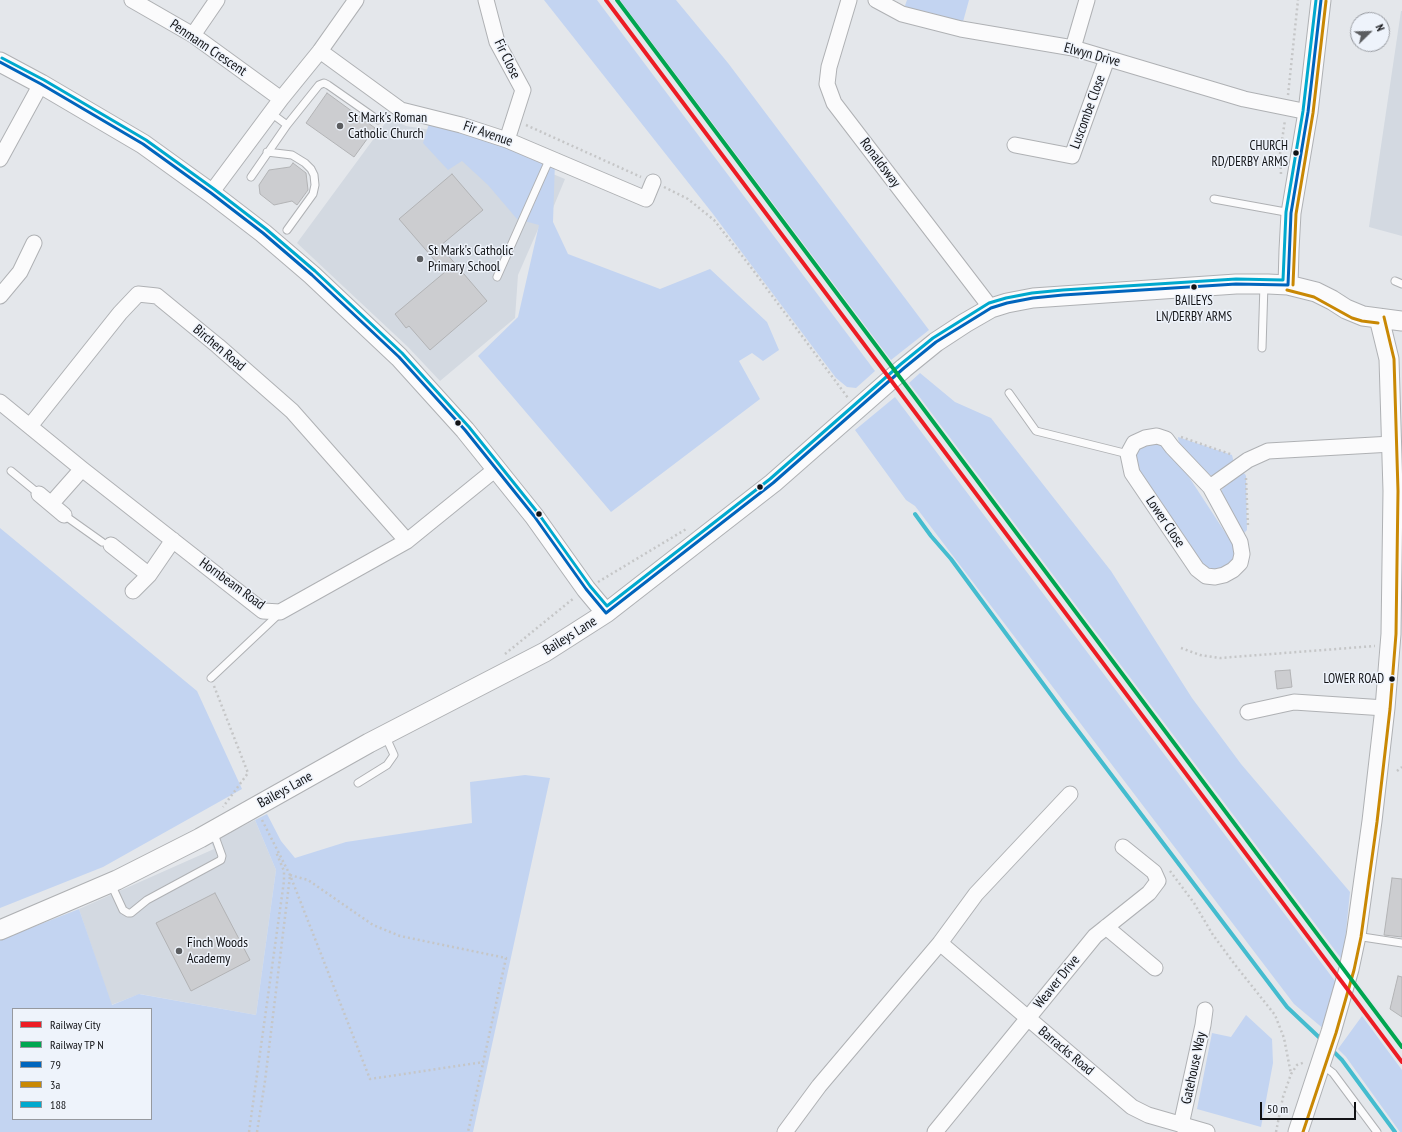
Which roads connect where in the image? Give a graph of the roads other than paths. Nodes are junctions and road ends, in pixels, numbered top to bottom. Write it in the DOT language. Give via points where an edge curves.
graph roads {
  1 [pos="132,0"];
  2 [pos="217,0"];
  3 [pos="356,0"];
  4 [pos="486,0"];
  5 [pos="849,0"];
  6 [pos="876,0"];
  7 [pos="1088,0"];
  8 [pos="1321,0"];
  9 [pos="193,35"];
  10 [pos="1073,48"];
  11 [pos="320,51"];
  12 [pos="1107,59"];
  13 [pos="0,62"];
  14 [pos="41,84"];
  15 [pos="281,99"];
  16 [pos="271,112"];
  17 [pos="1308,112"];
  18 [pos="378,120"];
  19 [pos="287,125"];
  20 [pos="507,140"];
  21 [pos="1015,146"];
  22 [pos="267,152"];
  23 [pos="550,158"];
  24 [pos="0,159"];
  25 [pos="251,177"];
  26 [pos="653,182"];
  27 [pos="211,193"];
  28 [pos="1214,199"];
  29 [pos="1291,213"];
  30 [pos="287,230"];
  31 [pos="34,242"];
  32 [pos="497,277"];
  33 [pos="1395,281"];
  34 [pos="1264,284"];
  35 [pos="1402,284"];
  36 [pos="1288,286"];
  37 [pos="0,296"];
  38 [pos="991,308"];
  39 [pos="1379,318"];
  40 [pos="1402,321"];
  41 [pos="1262,348"];
  42 [pos="1009,393"];
  43 [pos="0,402"];
  44 [pos="30,426"];
  45 [pos="1392,444"];
  46 [pos="1128,454"];
  47 [pos="497,468"];
  48 [pos="82,469"];
  49 [pos="11,471"];
  50 [pos="1210,487"];
  51 [pos="39,494"];
  52 [pos="51,504"];
  53 [pos="64,515"];
  54 [pos="173,540"];
  55 [pos="407,542"];
  56 [pos="106,544"];
  57 [pos="149,575"];
  58 [pos="134,591"];
  59 [pos="280,612"];
  60 [pos="606,613"];
  61 [pos="211,678"];
  62 [pos="1385,708"];
  63 [pos="1248,712"];
  64 [pos="385,735"];
  65 [pos="358,783"];
  66 [pos="1070,794"];
  67 [pos="212,831"];
  68 [pos="1123,847"];
  69 [pos="111,883"];
  70 [pos="1106,927"];
  71 [pos="0,930"];
  72 [pos="1356,936"];
  73 [pos="1402,942"];
  74 [pos="940,943"];
  75 [pos="1155,968"];
  76 [pos="1205,1010"];
  77 [pos="1028,1018"];
  78 [pos="1322,1060"];
  79 [pos="1181,1125"];
  80 [pos="785,1132"];
  81 [pos="935,1132"];
  82 [pos="1208,1132"];
  83 [pos="1298,1132"];
  84 [pos="1376,1132"];
  1 -- 9 [label="street, Penmann Crescent"];
  2 -- 9 [label="street"];
  3 -- 11 [label="street"];
  4 -- 20 [label="street, Fir Close" via="498,42 522,90"];
  5 -- 38 [label="street, Ronaldsway" via="829,67 828,84 834,103"];
  6 -- 10 [label="street, Elwyn Drive" via="902,14 961,29"];
  7 -- 10 [label="street"];
  8 -- 17 [label="street"];
  9 -- 15 [label="street, Penmann Crescent"];
  10 -- 12 [label="street, Elwyn Drive"];
  11 -- 15 [label="street"];
  11 -- 20 [label="street, Fir Avenue" via="401,110 461,124"];
  12 -- 17 [label="street, Elwyn Drive" via="1244,99"];
  12 -- 21 [label="street, Luscombe Close" via="1072,156"];
  13 -- 14 [label="street"];
  14 -- 24 [label="street"];
  14 -- 27 [label="street" via="142,144"];
  15 -- 16 [label="street"];
  16 -- 19 [label="lane"];
  16 -- 27 [label="street"];
  17 -- 29 [label="street"];
  18 -- 19 [label="lane" via="324,83"];
  19 -- 22 [label="lane"];
  20 -- 23 [label="street, Fir Avenue"];
  22 -- 25 [label="lane"];
  22 -- 30 [label="lane" via="292,155 308,166 314,175 313,194"];
  23 -- 26 [label="street, Fir Avenue" via="646,199"];
  23 -- 32 [label="lane"];
  27 -- 47 [label="street" via="312,275 399,357"];
  28 -- 29 [label="lane"];
  29 -- 36 [label="street"];
  31 -- 37 [label="street" via="20,272"];
  33 -- 35 [label="lane"];
  34 -- 36 [label="street, Baileys Lane"];
  34 -- 38 [label="street, Baileys Lane" via="1048,297"];
  34 -- 41 [label="lane"];
  36 -- 39 [label="street, Baileys Lane" via="1316,292 1346,309"];
  38 -- 60 [label="street, Baileys Lane" via="936,342 773,483"];
  39 -- 40 [label="street, Baileys Lane"];
  39 -- 45 [label="street" via="1389,359"];
  42 -- 46 [label="lane" via="1036,431"];
  43 -- 44 [label="street, Hornbeam Road"];
  44 -- 48 [label="street, Hornbeam Road"];
  44 -- 55 [label="street, Birchen Road" via="138,294 157,296 292,411"];
  45 -- 50 [label="street" via="1268,451 1248,460"];
  45 -- 62 [label="street" via="1390,645"];
  46 -- 50 [label="street, Lower Close" via="1134,443 1145,438 1157,436 1166,439"];
  46 -- 50 [label="street, Lower Close" via="1132,473 1198,569 1206,576 1215,577 1233,570 1240,563 1242,554 1240,542"];
  47 -- 55 [label="street, Hornbeam Road"];
  47 -- 60 [label="street"];
  48 -- 52 [label="street"];
  48 -- 54 [label="street, Hornbeam Road"];
  49 -- 51 [label="lane"];
  51 -- 52 [label="street"];
  52 -- 53 [label="street"];
  53 -- 56 [label="lane"];
  54 -- 57 [label="street"];
  54 -- 59 [label="street, Hornbeam Road" via="264,610"];
  55 -- 59 [label="street, Hornbeam Road"];
  56 -- 57 [label="street"];
  57 -- 58 [label="street"];
  59 -- 61 [label="lane"];
  60 -- 64 [label="street, Baileys Lane" via="545,652"];
  62 -- 63 [label="street" via="1294,702"];
  62 -- 72 [label="street"];
  64 -- 65 [label="lane" via="394,755 387,765"];
  64 -- 67 [label="street, Baileys Lane"];
  66 -- 74 [label="street" via="976,894"];
  67 -- 69 [label="street, Baileys Lane"];
  67 -- 69 [label="lane" via="222,856 221,860 147,900 131,913 123,910"];
  68 -- 70 [label="street, Weaver Drive" via="1154,872 1158,881 1149,893"];
  69 -- 71 [label="street, Baileys Lane"];
  70 -- 75 [label="street"];
  70 -- 77 [label="street, Weaver Drive" via="1094,936"];
  72 -- 73 [label="lane"];
  72 -- 78 [label="street"];
  74 -- 77 [label="street, Barracks Road"];
  74 -- 80 [label="street" via="819,1086"];
  76 -- 79 [label="street, Gatehouse Way"];
  77 -- 79 [label="street, Barracks Road" via="1132,1107"];
  77 -- 81 [label="street, Weaver Drive"];
  78 -- 83 [label="street"];
  78 -- 84 [label="lane"];
  79 -- 82 [label="street, Barracks Road"];
}
